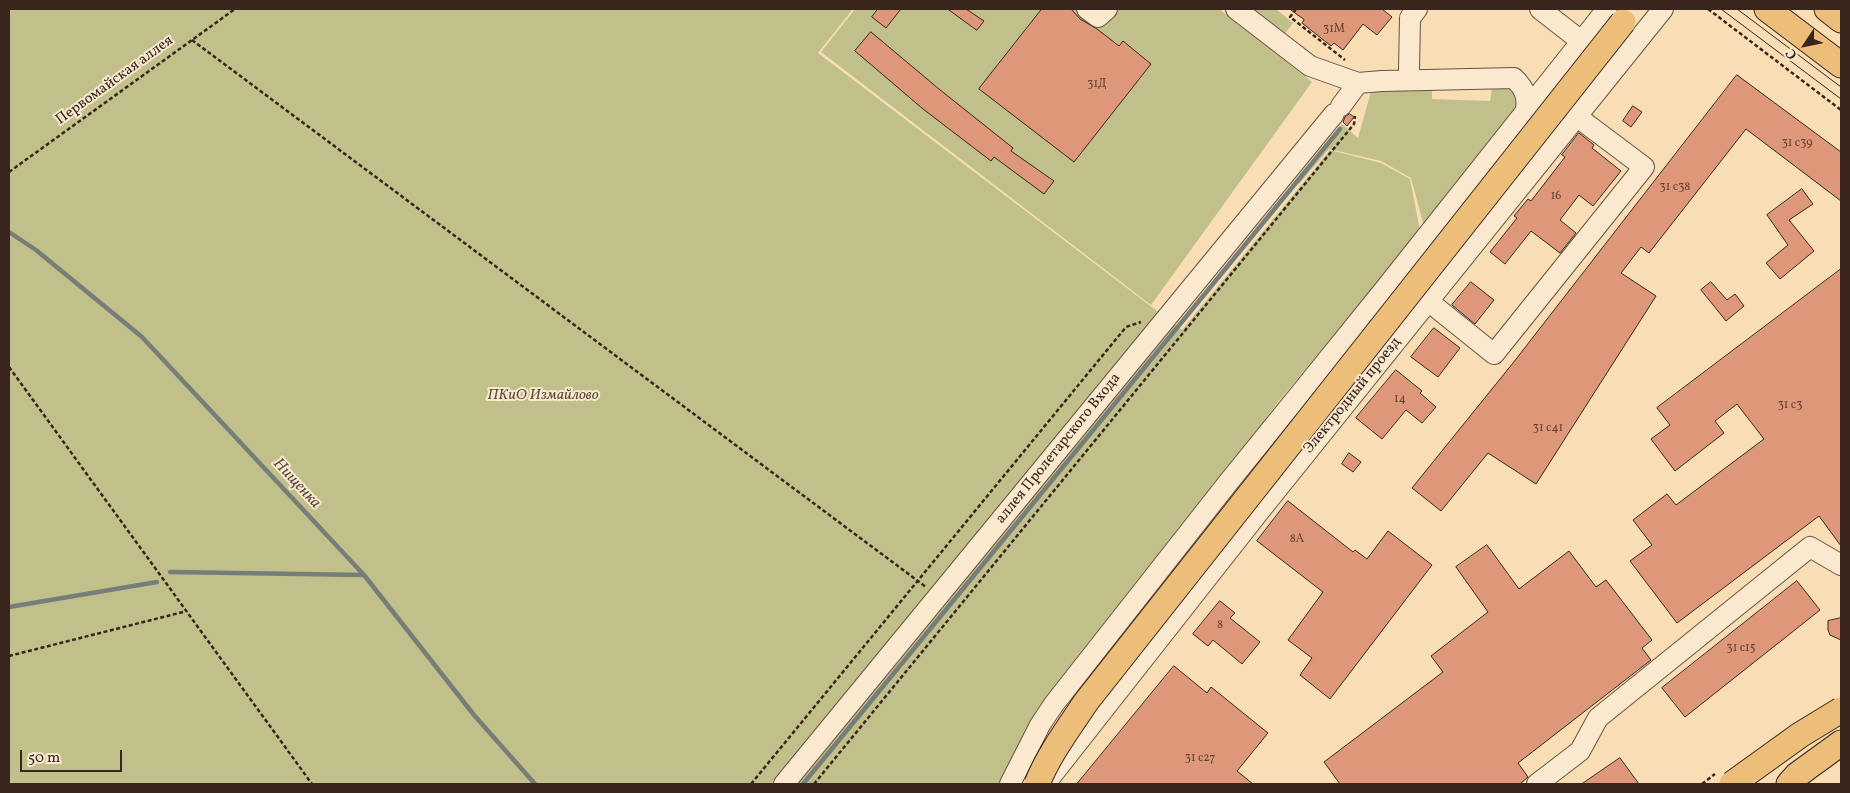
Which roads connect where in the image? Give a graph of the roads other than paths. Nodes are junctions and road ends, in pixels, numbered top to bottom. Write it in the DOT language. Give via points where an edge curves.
graph roads {
  1 [pos="1087,9"];
  2 [pos="1107,9"];
  3 [pos="1236,9"];
  4 [pos="1417,9"];
  5 [pos="1540,9"];
  6 [pos="1607,9"];
  7 [pos="1634,9"];
  8 [pos="1662,9"];
  9 [pos="1766,9"];
  10 [pos="1827,9"];
  11 [pos="1841,20"];
  12 [pos="1581,41"];
  13 [pos="1841,66"];
  14 [pos="1410,80"];
  15 [pos="1358,83"];
  16 [pos="1525,114"];
  17 [pos="1576,116"];
  18 [pos="1384,290"];
  19 [pos="1423,308"];
  20 [pos="1227,484"];
  21 [pos="1262,508"];
  22 [pos="1841,565"];
  23 [pos="1841,710"];
  24 [pos="1841,743"];
  25 [pos="784,784"];
  26 [pos="1010,784"];
  27 [pos="1037,784"];
  28 [pos="1045,784"];
  29 [pos="1536,784"];
  30 [pos="1732,784"];
  31 [pos="1789,784"];
  1 -- 2 [label="street" via="1098,17"];
  3 -- 15 [label="street" via="1310,66"];
  4 -- 14 [label="street" via="1410,18"];
  5 -- 12 [label="street"];
  6 -- 12 [label="street"];
  7 -- 27 [label="main road, bridge" via="1086,702 1057,744"];
  8 -- 17 [label="street, Электродный проезд"];
  9 -- 13 [label="main road"];
  10 -- 11 [label="main road"];
  12 -- 16 [label="street"];
  14 -- 15 [label="street"];
  14 -- 16 [label="street" via="1514,78 1523,86 1527,96"];
  15 -- 25 [label="street, аллея Пролетарского Входа" via="1343,112"];
  16 -- 18 [label="street"];
  17 -- 19 [label="street, Электродный проезд"];
  17 -- 19 [label="street" via="1644,168 1494,354"];
  18 -- 19 [label="street" via="1381,300 1390,317 1407,320"];
  18 -- 20 [label="street"];
  19 -- 21 [label="street, Электродный проезд"];
  20 -- 21 [label="street" via="1242,475 1249,476 1261,487 1264,496"];
  20 -- 26 [label="street" via="1054,704 1030,742"];
  21 -- 28 [label="street, Электродный проезд"];
  22 -- 29 [label="street" via="1810,547 1598,718 1580,751"];
  23 -- 30 [label="main road, bridge"];
  24 -- 31 [label="main road"];
}
